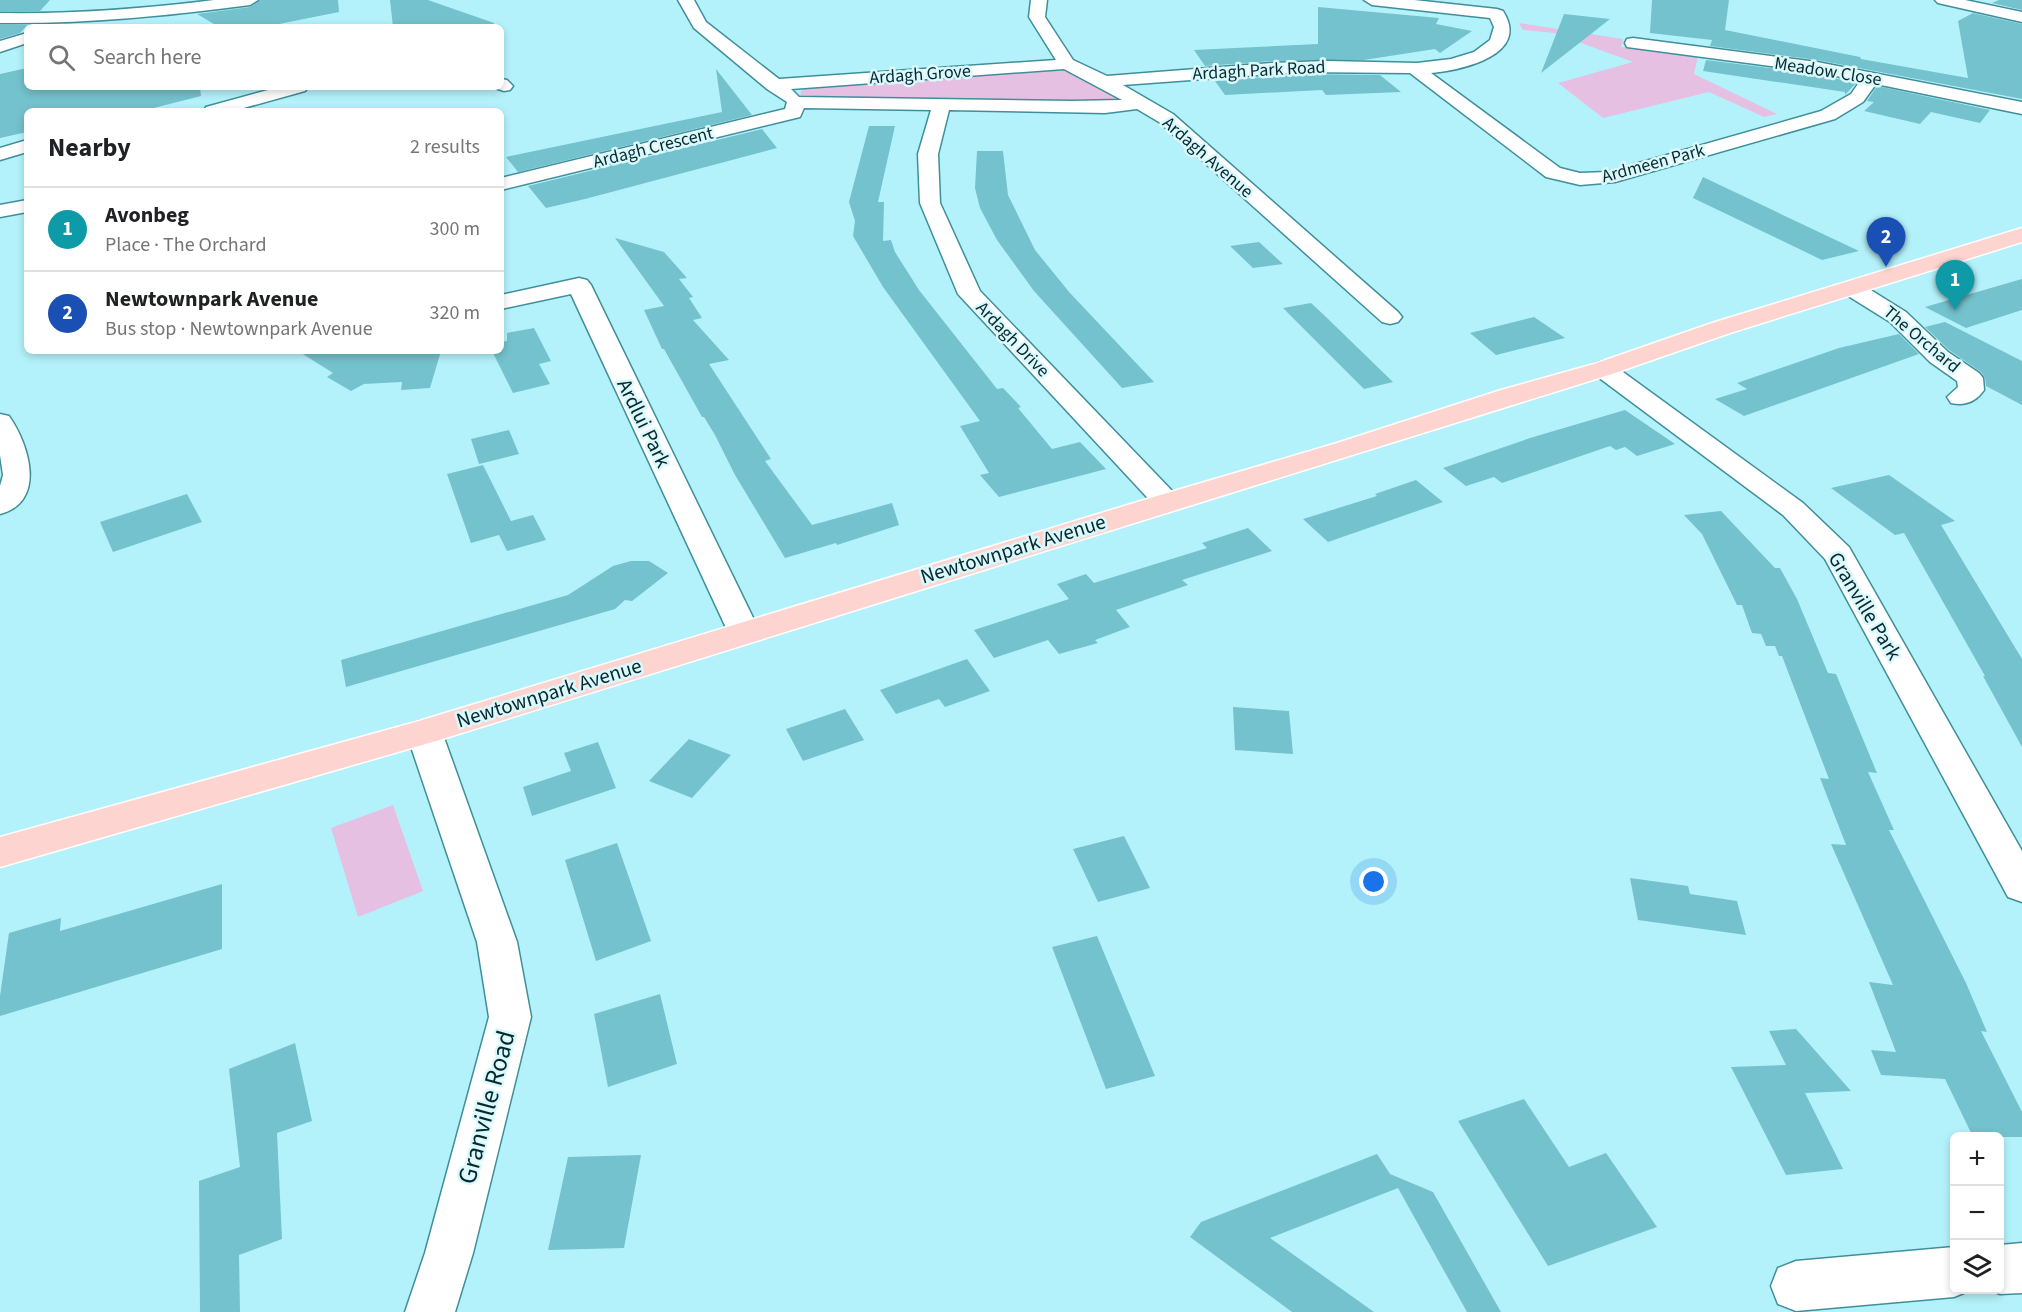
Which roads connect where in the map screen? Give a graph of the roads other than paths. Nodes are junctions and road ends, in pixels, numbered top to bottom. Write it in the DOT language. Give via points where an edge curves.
graph roads {
  1 [pos="250,0"];
  2 [pos="686,0"];
  3 [pos="1039,0"];
  4 [pos="1372,0"];
  5 [pos="1943,0"];
  6 [pos="2022,17"];
  7 [pos="0,18"];
  8 [pos="62,19"];
  9 [pos="53,24"];
  10 [pos="24,39"];
  11 [pos="1633,43"];
  12 [pos="0,47"];
  13 [pos="1067,64"];
  14 [pos="1414,68"];
  15 [pos="1872,77"];
  16 [pos="1105,82"];
  17 [pos="773,85"];
  18 [pos="288,90"];
  19 [pos="796,102"];
  20 [pos="1140,103"];
  21 [pos="941,106"];
  22 [pos="224,108"];
  23 [pos="2022,108"];
  24 [pos="24,147"];
  25 [pos="0,154"];
  26 [pos="504,183"];
  27 [pos="24,207"];
  28 [pos="0,211"];
  29 [pos="2022,235"];
  30 [pos="1853,289"];
  31 [pos="504,301"];
  32 [pos="1390,317"];
  33 [pos="1603,369"];
  34 [pos="1960,397"];
  35 [pos="0,422"];
  36 [pos="1167,502"];
  37 [pos="0,505"];
  38 [pos="744,632"];
  39 [pos="423,732"];
  40 [pos="0,852"];
  41 [pos="2022,886"];
  42 [pos="2022,1268"];
  43 [pos="2004,1269"];
  44 [pos="1950,1272"];
  45 [pos="1796,1286"];
  46 [pos="430,1312"];
  1 -- 8 [label="street" via="142,14"];
  2 -- 17 [label="street" via="700,25"];
  3 -- 13 [label="street" via="1037,17"];
  4 -- 14 [label="street, Ardagh Park Road" via="1501,11 1500,39 1492,49 1471,60"];
  5 -- 6 [label="street"];
  7 -- 8 [label="street"];
  8 -- 9 [label="street"];
  10 -- 12 [label="street"];
  11 -- 15 [label="street, Meadow Close"];
  13 -- 16 [label="street, Ardagh Avenue"];
  13 -- 17 [label="street, Ardagh Grove"];
  14 -- 15 [label="street, Ardmeen Park" via="1553,173 1580,179 1608,178 1828,115 1857,98"];
  14 -- 16 [label="street, Ardagh Park Road" via="1330,66 1180,73"];
  15 -- 23 [label="street, Meadow Close"];
  16 -- 20 [label="street, Ardagh Avenue"];
  17 -- 19 [label="street"];
  18 -- 22 [label="street"];
  19 -- 21 [label="street"];
  19 -- 26 [label="street, Ardagh Crescent" via="793,113"];
  20 -- 21 [label="street" via="1105,107"];
  20 -- 32 [label="street, Ardagh Avenue" via="1166,118"];
  21 -- 36 [label="street, Ardagh Drive" via="928,154 930,203 970,294"];
  24 -- 25 [label="street"];
  27 -- 28 [label="street"];
  29 -- 30 [label="main road, Newtownpark Avenue"];
  30 -- 33 [label="main road, Newtownpark Avenue" via="1721,328"];
  30 -- 34 [label="street, The Orchard" via="1898,317 1940,357 1970,378 1971,390"];
  31 -- 38 [label="street, Ardlui Park" via="579,285"];
  33 -- 36 [label="main road, Newtownpark Avenue"];
  33 -- 41 [label="street, Granville Park" via="1793,509 1838,554"];
  35 -- 37 [label="street" via="19,469 13,493"];
  36 -- 38 [label="main road, Newtownpark Avenue"];
  38 -- 39 [label="main road, Newtownpark Avenue"];
  39 -- 40 [label="main road, Newtownpark Avenue"];
  39 -- 46 [label="street, Granville Road" via="497,942 510,1017"];
  42 -- 43 [label="street"];
  44 -- 45 [label="street"];
}
